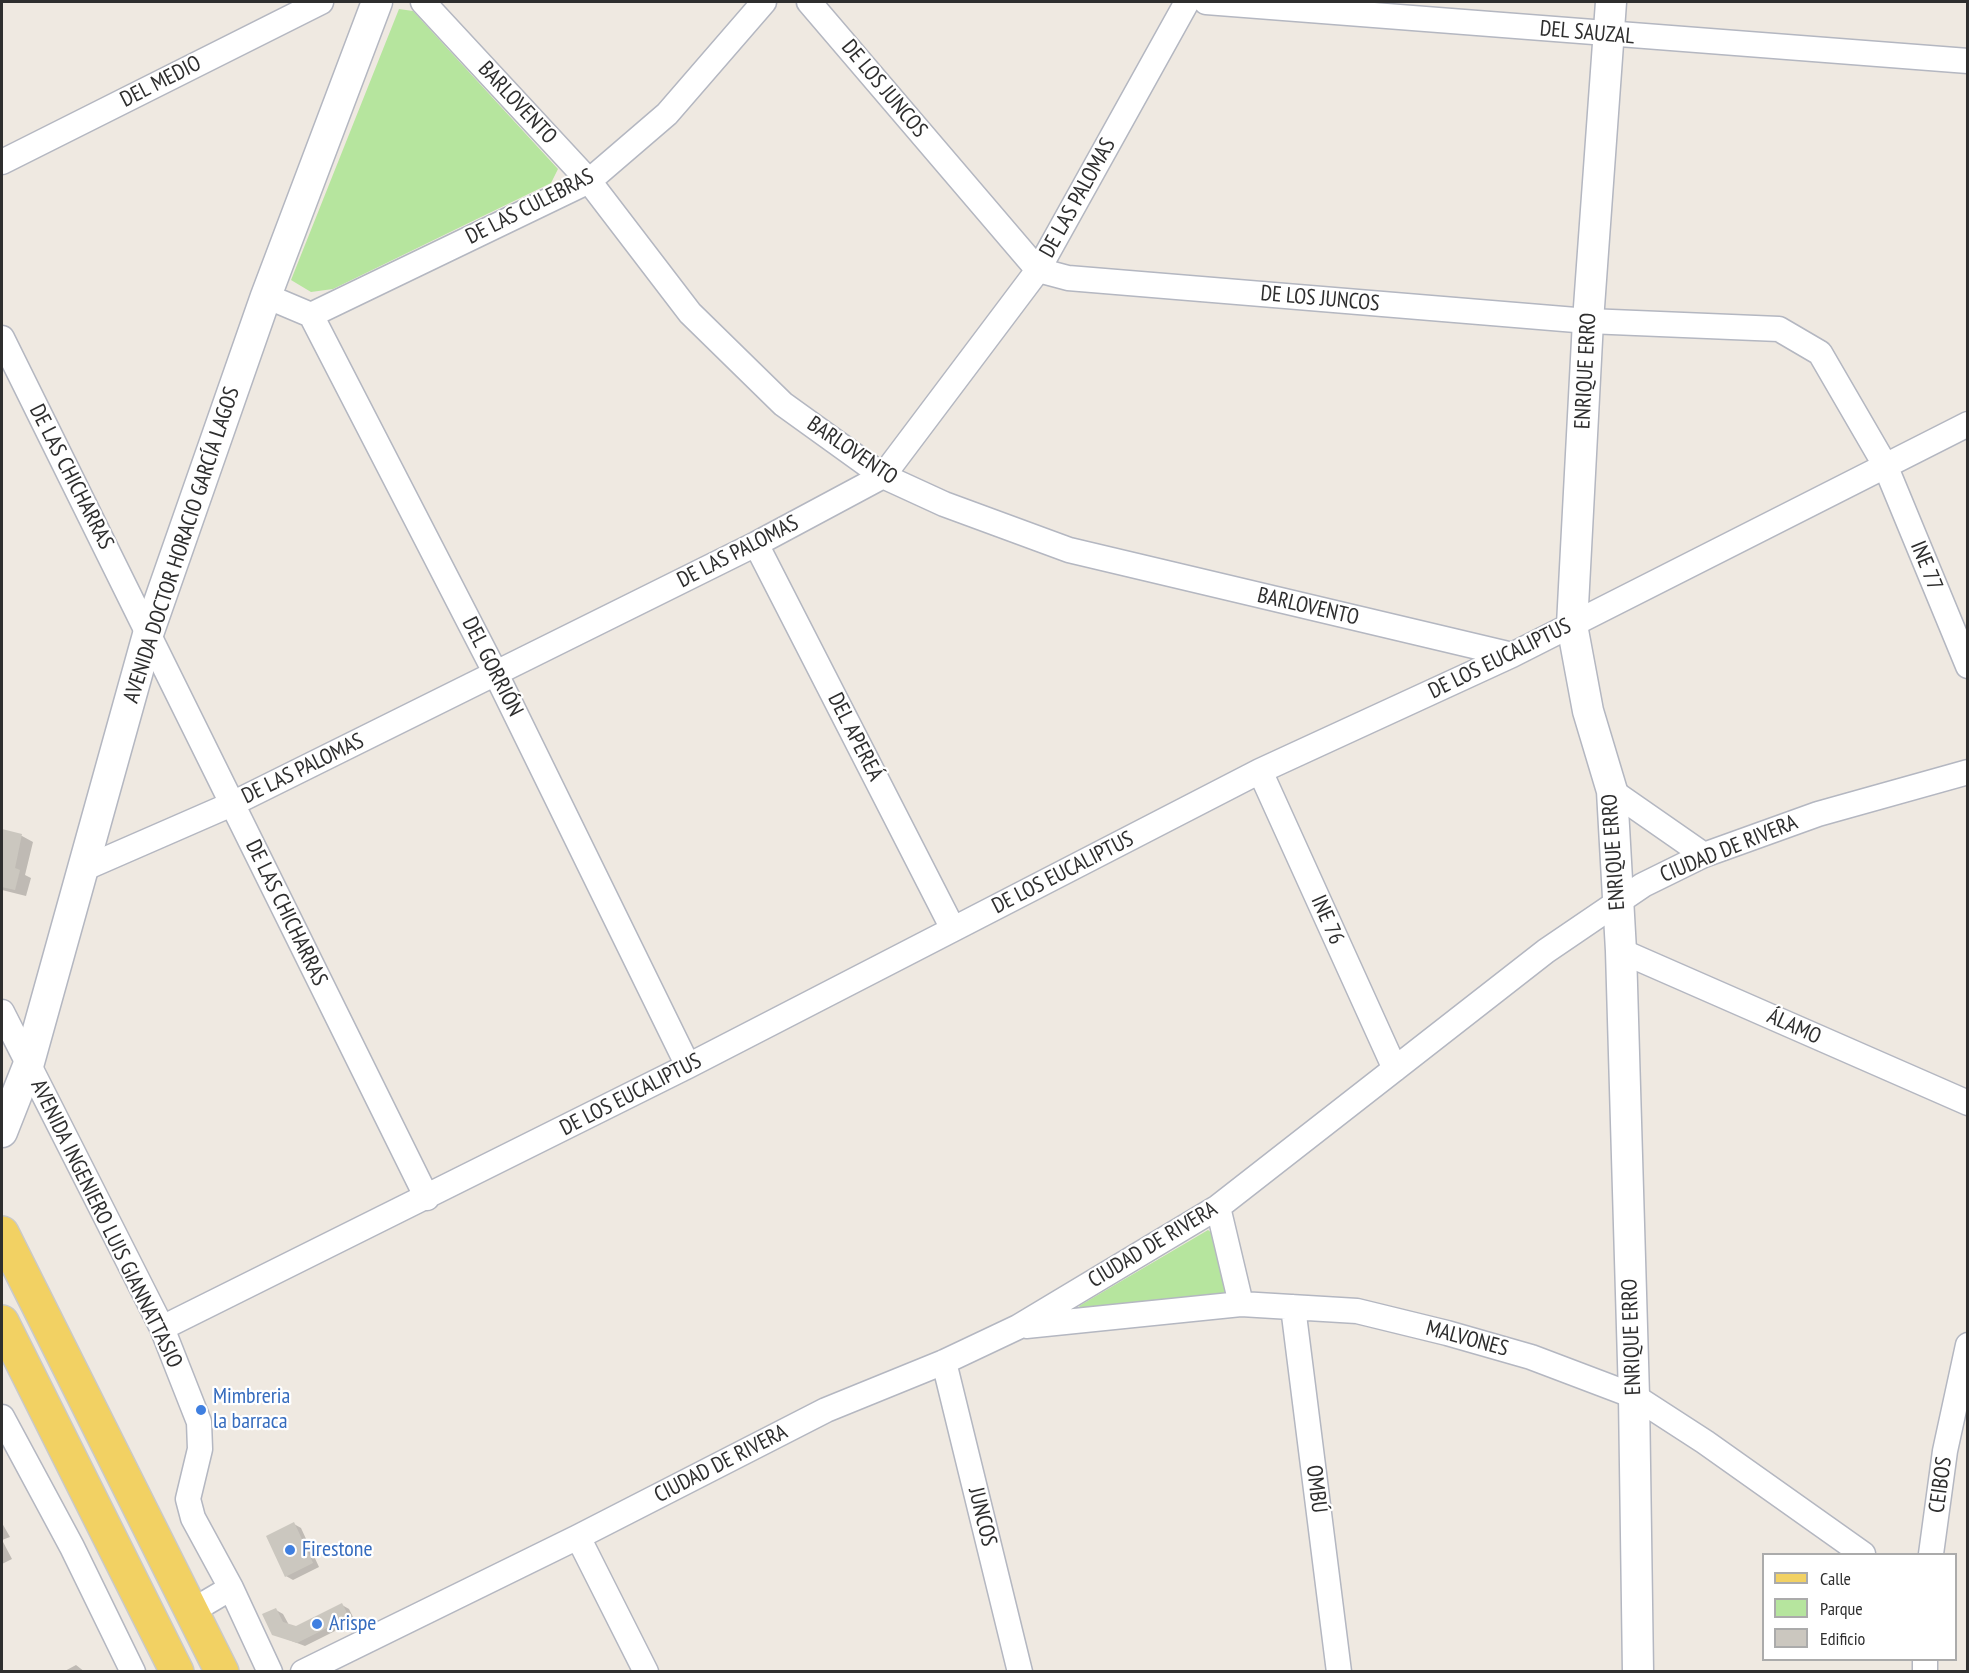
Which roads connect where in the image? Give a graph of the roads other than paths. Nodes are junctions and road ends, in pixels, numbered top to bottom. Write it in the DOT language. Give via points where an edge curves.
graph roads {
  1 [pos="321,2"];
  2 [pos="378,2"];
  3 [pos="423,2"];
  4 [pos="764,2"];
  5 [pos="809,2"];
  6 [pos="1187,2"];
  7 [pos="1206,2"];
  8 [pos="1611,2"];
  9 [pos="1608,35"];
  10 [pos="1968,61"];
  11 [pos="2,162"];
  12 [pos="589,181"];
  13 [pos="1038,270"];
  14 [pos="267,296"];
  15 [pos="312,315"];
  16 [pos="1588,321"];
  17 [pos="2,338"];
  18 [pos="1968,424"];
  19 [pos="1885,465"];
  20 [pos="882,476"];
  21 [pos="756,544"];
  22 [pos="1572,625"];
  23 [pos="148,631"];
  24 [pos="1512,655"];
  25 [pos="1968,666"];
  26 [pos="496,674"];
  27 [pos="1260,771"];
  28 [pos="1968,772"];
  29 [pos="1612,791"];
  30 [pos="232,804"];
  31 [pos="1704,855"];
  32 [pos="82,869"];
  33 [pos="1618,901"];
  34 [pos="953,929"];
  35 [pos="1621,951"];
  36 [pos="2,1012"];
  37 [pos="28,1066"];
  38 [pos="688,1066"];
  39 [pos="1395,1069"];
  40 [pos="1968,1103"];
  41 [pos="2,1132"];
  42 [pos="427,1198"];
  43 [pos="1218,1207"];
  44 [pos="2,1233"];
  45 [pos="1241,1304"];
  46 [pos="1293,1306"];
  47 [pos="2,1322"];
  48 [pos="1018,1327"];
  49 [pos="162,1328"];
  50 [pos="1968,1345"];
  51 [pos="944,1362"];
  52 [pos="1634,1396"];
  53 [pos="2,1417"];
  54 [pos="8,1443"];
  55 [pos="106,1532"];
  56 [pos="578,1537"];
  57 [pos="72,1547"];
  58 [pos="1862,1553"];
  59 [pos="1931,1553"];
  60 [pos="231,1588"];
  61 [pos="192,1611"];
  62 [pos="134,1671"];
  63 [pos="177,1671"];
  64 [pos="222,1671"];
  65 [pos="270,1671"];
  66 [pos="303,1671"];
  67 [pos="646,1671"];
  68 [pos="1020,1671"];
  69 [pos="1339,1671"];
  70 [pos="1638,1671"];
  1 -- 11 [label="street, DEL MEDIO"];
  2 -- 14 [label="street, AVENIDA DOCTOR HORACIO GARCÍA LAGOS"];
  3 -- 12 [label="street, BARLOVENTO"];
  4 -- 12 [label="street, DE LAS CULEBRAS" via="668,114"];
  5 -- 13 [label="street, DE LOS JUNCOS"];
  6 -- 13 [label="street, DE LAS PALOMAS"];
  7 -- 9 [label="street, DEL SAUZAL"];
  8 -- 9 [label="street, ENRIQUE ERRO"];
  9 -- 10 [label="street, DEL SAUZAL"];
  9 -- 16 [label="street, ENRIQUE ERRO"];
  12 -- 15 [label="street, DE LAS CULEBRAS"];
  12 -- 20 [label="street, BARLOVENTO" via="690,313 783,404"];
  13 -- 16 [label="street, DE LOS JUNCOS" via="1068,278"];
  13 -- 20 [label="street, DE LAS PALOMAS"];
  14 -- 15 [label="street"];
  14 -- 23 [label="street, AVENIDA DOCTOR HORACIO GARCÍA LAGOS"];
  15 -- 26 [label="street, DEL GORRIÓN"];
  16 -- 19 [label="street, DE LOS JUNCOS" via="1779,330 1798,338 1820,353"];
  16 -- 22 [label="street, ENRIQUE ERRO"];
  17 -- 23 [label="street, DE LAS CHICHARRAS"];
  18 -- 19 [label="street, DE LOS EUCALIPTUS"];
  19 -- 22 [label="street, DE LOS EUCALIPTUS"];
  19 -- 25 [label="street, INE 77"];
  20 -- 21 [label="street, DE LAS PALOMAS"];
  20 -- 24 [label="street, BARLOVENTO" via="944,504 1069,550"];
  21 -- 26 [label="street, DE LAS PALOMAS"];
  21 -- 34 [label="street, DEL APEREÁ"];
  22 -- 24 [label="street, DE LOS EUCALIPTUS"];
  22 -- 29 [label="street, ENRIQUE ERRO" via="1588,711"];
  23 -- 30 [label="street, DE LAS CHICHARRAS"];
  23 -- 32 [label="street, AVENIDA DOCTOR HORACIO GARCÍA LAGOS"];
  24 -- 27 [label="street, DE LOS EUCALIPTUS"];
  26 -- 30 [label="street, DE LAS PALOMAS"];
  26 -- 38 [label="street, DEL GORRIÓN"];
  27 -- 34 [label="street, DE LOS EUCALIPTUS"];
  27 -- 39 [label="street, INE 76"];
  28 -- 31 [label="street, CIUDAD DE RIVERA" via="1818,814"];
  29 -- 31 [label="street"];
  29 -- 33 [label="street, ENRIQUE ERRO"];
  30 -- 32 [label="street, DE LAS PALOMAS"];
  30 -- 42 [label="street, DE LAS CHICHARRAS"];
  31 -- 33 [label="street, CIUDAD DE RIVERA"];
  32 -- 37 [label="street, AVENIDA DOCTOR HORACIO GARCÍA LAGOS"];
  33 -- 35 [label="street, ENRIQUE ERRO"];
  33 -- 39 [label="street, CIUDAD DE RIVERA" via="1546,951"];
  34 -- 38 [label="street, DE LOS EUCALIPTUS"];
  35 -- 40 [label="street, ÁLAMO"];
  35 -- 52 [label="street, ENRIQUE ERRO"];
  36 -- 37 [label="street, AVENIDA INGENIERO LUIS GIANNATTASIO"];
  37 -- 41 [label="street, AVENIDA DOCTOR HORACIO GARCÍA LAGOS"];
  37 -- 49 [label="street, AVENIDA INGENIERO LUIS GIANNATTASIO"];
  38 -- 42 [label="street, DE LOS EUCALIPTUS"];
  39 -- 43 [label="street, CIUDAD DE RIVERA"];
  42 -- 49 [label="street, DE LOS EUCALIPTUS"];
  43 -- 45 [label="street"];
  43 -- 48 [label="street, CIUDAD DE RIVERA"];
  44 -- 61 [label="main road"];
  45 -- 46 [label="street, MALVONES"];
  45 -- 48 [label="street, MALVONES"];
  46 -- 52 [label="street, MALVONES" via="1357,1311 1447,1333 1531,1357"];
  46 -- 69 [label="street, OMBÚ"];
  47 -- 55 [label="main road"];
  48 -- 51 [label="street, CIUDAD DE RIVERA"];
  49 -- 60 [label="street, AVENIDA INGENIERO LUIS GIANNATTASIO" via="199,1422 200,1449 188,1499 193,1518"];
  50 -- 59 [label="street, CEIBOS" via="1945,1451"];
  51 -- 56 [label="street, CIUDAD DE RIVERA" via="826,1410"];
  51 -- 68 [label="street, JUNCOS"];
  52 -- 58 [label="street, MALVONES"];
  52 -- 70 [label="street, ENRIQUE ERRO"];
  53 -- 54 [label="street"];
  54 -- 57 [label="street"];
  55 -- 57 [label="street"];
  55 -- 63 [label="main road"];
  56 -- 66 [label="street, CIUDAD DE RIVERA"];
  56 -- 67 [label="street"];
  57 -- 62 [label="street"];
  60 -- 61 [label="street"];
  60 -- 65 [label="street, AVENIDA INGENIERO LUIS GIANNATTASIO"];
  61 -- 64 [label="main road"];
}
